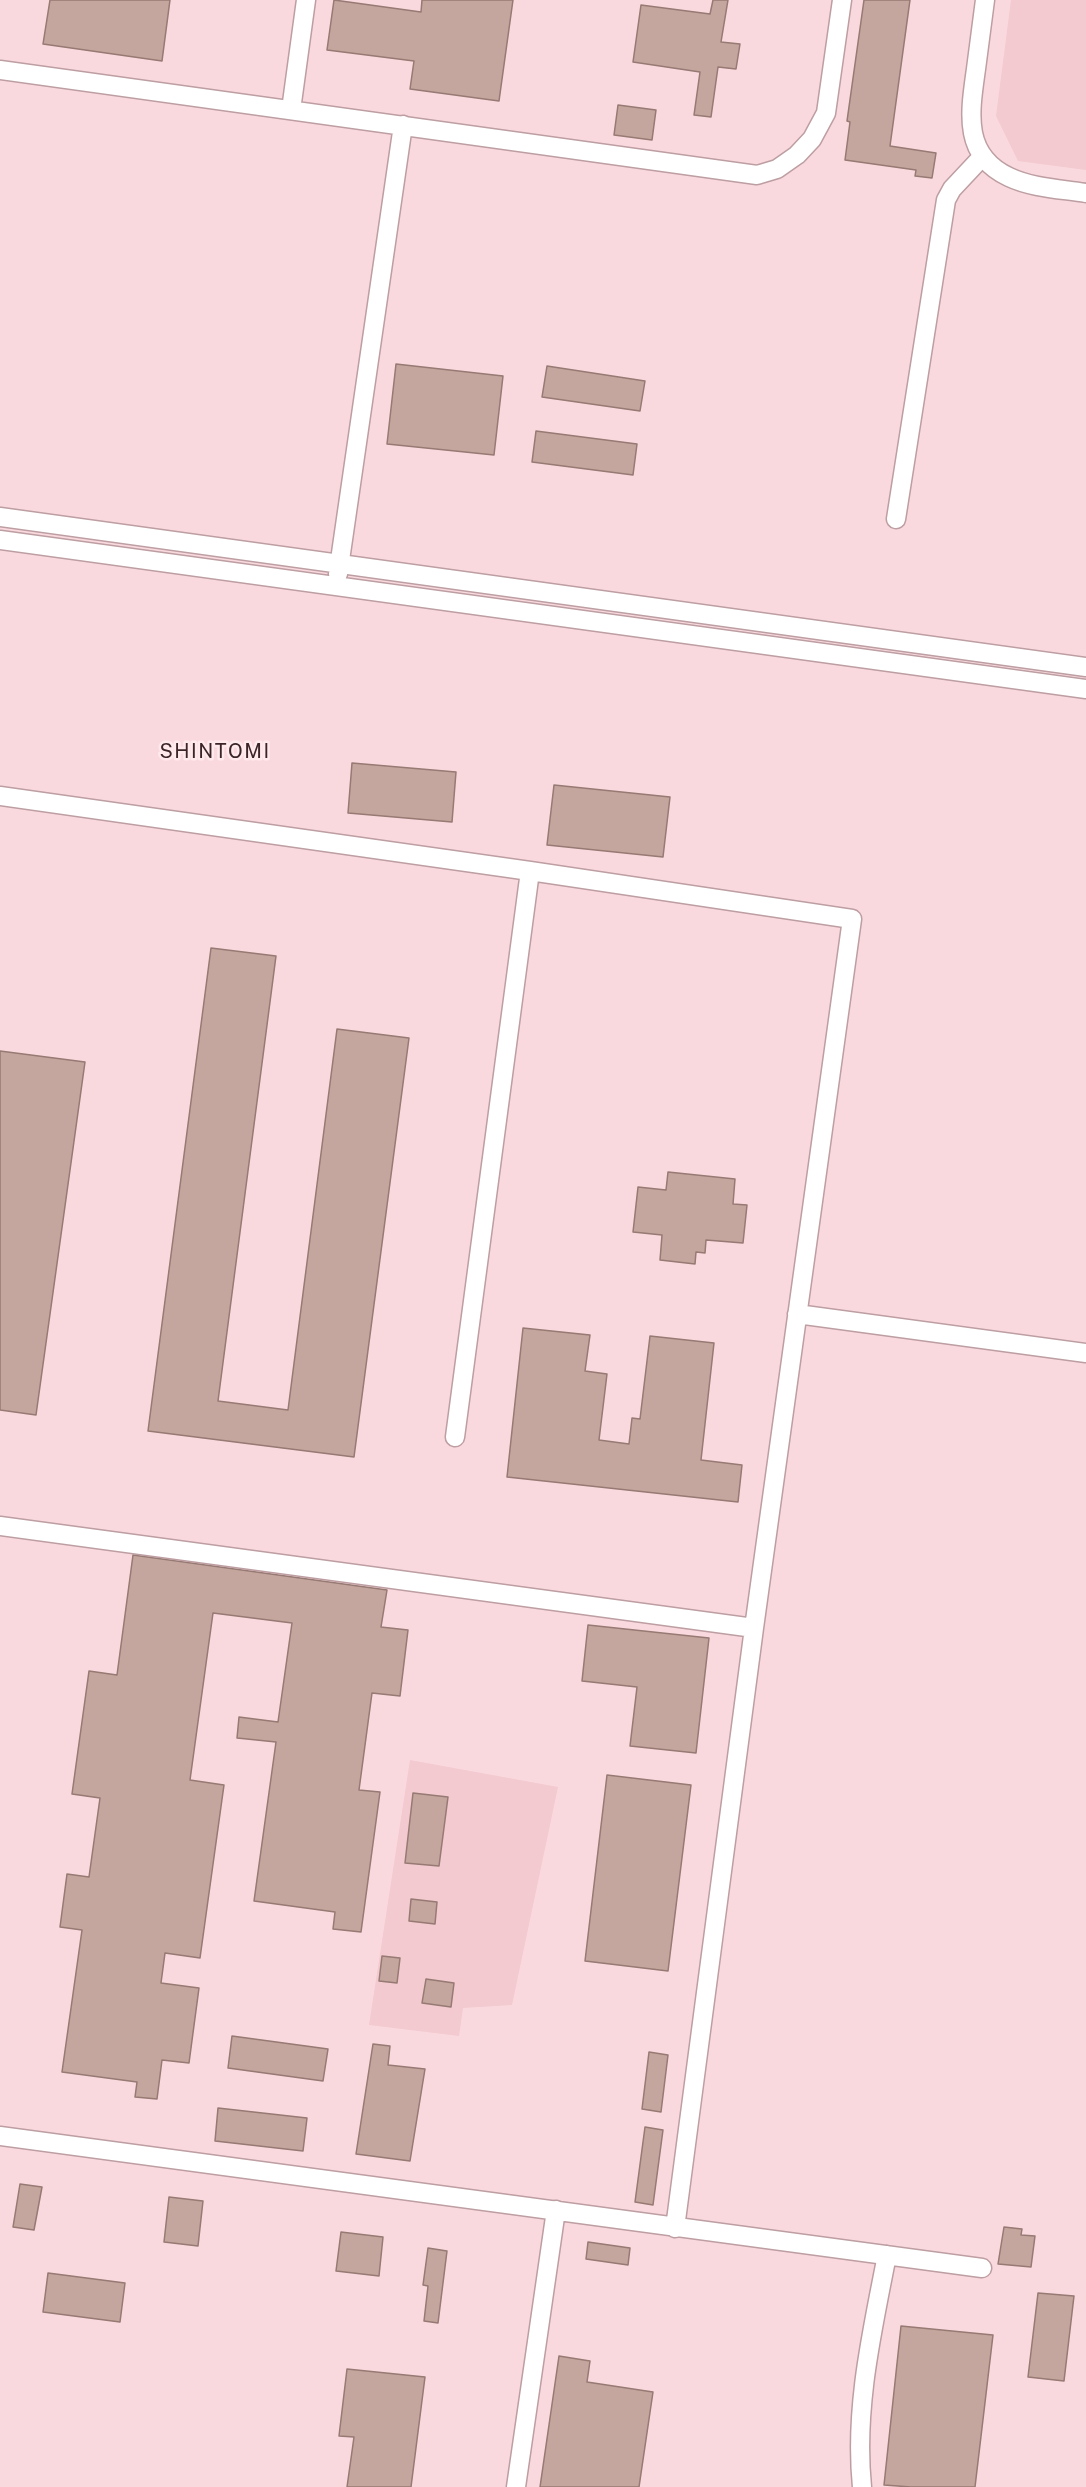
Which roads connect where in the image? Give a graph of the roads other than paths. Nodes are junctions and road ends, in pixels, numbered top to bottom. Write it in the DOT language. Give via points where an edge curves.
graph roads {
  1 [pos="306,0"];
  2 [pos="842,0"];
  3 [pos="985,0"];
  4 [pos="0,70"];
  5 [pos="291,110"];
  6 [pos="403,125"];
  7 [pos="982,157"];
  8 [pos="1086,193"];
  9 [pos="0,518"];
  10 [pos="896,519"];
  11 [pos="0,540"];
  12 [pos="339,564"];
  13 [pos="336,586"];
  14 [pos="1086,667"];
  15 [pos="1086,689"];
  16 [pos="0,796"];
  17 [pos="530,871"];
  18 [pos="797,1314"];
  19 [pos="1086,1353"];
  20 [pos="455,1437"];
  21 [pos="0,1526"];
  22 [pos="754,1628"];
  23 [pos="0,2136"];
  24 [pos="556,2210"];
  25 [pos="675,2228"];
  26 [pos="887,2255"];
  27 [pos="982,2268"];
  28 [pos="516,2487"];
  29 [pos="862,2487"];
  1 -- 5 [label="street"];
  2 -- 6 [label="street" via="826,113 812,139 796,156 777,169 757,175"];
  3 -- 7 [label="street" via="970,112 973,138"];
  4 -- 5 [label="street"];
  5 -- 6 [label="street"];
  6 -- 12 [label="street"];
  7 -- 8 [label="street" via="1008,177 1025,183"];
  7 -- 10 [label="street" via="946,200"];
  9 -- 12 [label="street"];
  11 -- 13 [label="street"];
  12 -- 13 [label="street"];
  12 -- 14 [label="street"];
  13 -- 15 [label="street"];
  16 -- 17 [label="street"];
  17 -- 18 [label="street" via="852,919"];
  17 -- 20 [label="street"];
  18 -- 19 [label="street"];
  18 -- 22 [label="street"];
  21 -- 22 [label="street"];
  22 -- 25 [label="street"];
  23 -- 24 [label="street"];
  24 -- 25 [label="street"];
  24 -- 28 [label="street"];
  25 -- 26 [label="street"];
  26 -- 27 [label="street"];
  26 -- 29 [label="street" via="866,2364 859,2457"];
}
